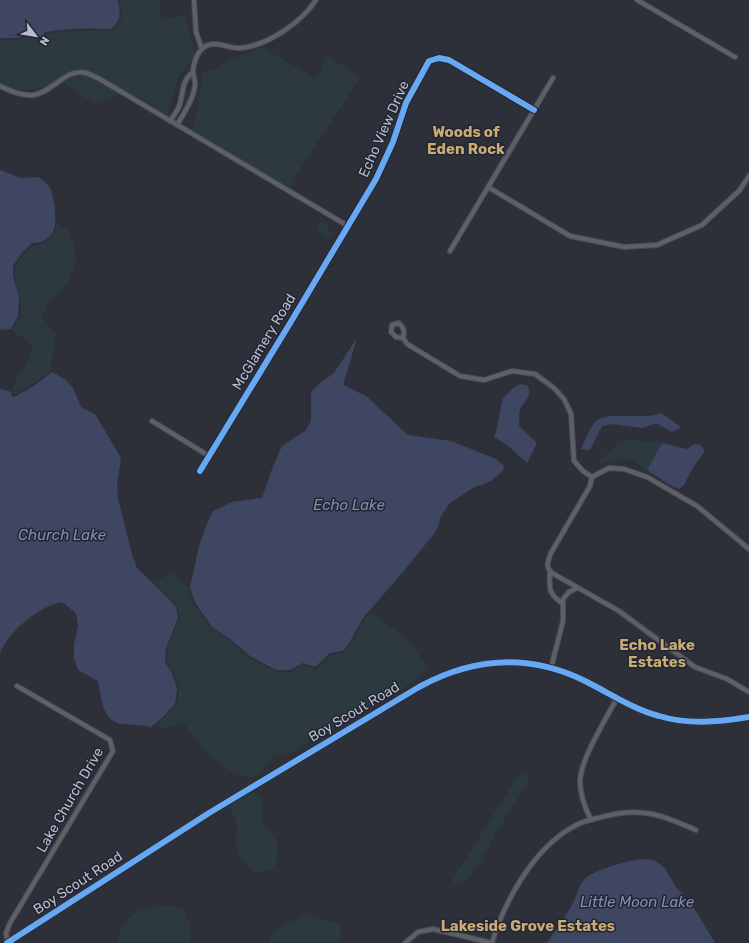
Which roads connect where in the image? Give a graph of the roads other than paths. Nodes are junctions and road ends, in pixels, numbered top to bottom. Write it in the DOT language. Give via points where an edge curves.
graph roads {
  1 [pos="194,0"];
  2 [pos="316,0"];
  3 [pos="637,0"];
  4 [pos="202,49"];
  5 [pos="736,57"];
  6 [pos="193,72"];
  7 [pos="552,78"];
  8 [pos="0,86"];
  9 [pos="534,110"];
  10 [pos="170,121"];
  11 [pos="177,125"];
  12 [pos="749,176"];
  13 [pos="488,187"];
  14 [pos="348,226"];
  15 [pos="450,251"];
  16 [pos="403,338"];
  17 [pos="152,421"];
  18 [pos="209,456"];
  19 [pos="200,471"];
  20 [pos="592,477"];
  21 [pos="749,549"];
  22 [pos="550,571"];
  23 [pos="577,588"];
  24 [pos="562,603"];
  25 [pos="551,668"];
  26 [pos="17,686"];
  27 [pos="749,692"];
  28 [pos="617,698"];
  29 [pos="749,717"];
  30 [pos="591,820"];
  31 [pos="696,830"];
  32 [pos="8,943"];
  33 [pos="404,943"];
  34 [pos="492,943"];
  1 -- 4 [label="street" via="196,32"];
  2 -- 4 [label="street" via="300,19 272,38 240,48 211,44"];
  3 -- 5 [label="street"];
  4 -- 6 [label="street"];
  6 -- 10 [label="street" via="184,83 179,106"];
  6 -- 11 [label="street" via="196,85"];
  7 -- 9 [label="street"];
  8 -- 10 [label="street" via="21,95 33,95 44,92 67,76 86,73"];
  9 -- 13 [label="street"];
  9 -- 14 [label="street, Echo View Drive" via="449,60 439,58 429,61 406,103 394,142 376,179"];
  10 -- 11 [label="street"];
  11 -- 14 [label="street"];
  12 -- 13 [label="street" via="739,191 702,225 657,245 624,247 570,236"];
  13 -- 15 [label="street"];
  14 -- 18 [label="street, McGlamery Road"];
  16 -- 20 [label="street" via="407,344 460,376 484,380 512,372 535,374 564,399 571,414 574,461"];
  17 -- 18 [label="street"];
  18 -- 19 [label="street, McGlamery Road"];
  20 -- 21 [label="street" via="609,468 624,469 646,477 697,506"];
  20 -- 22 [label="street" via="590,486 551,554 547,565"];
  22 -- 23 [label="street"];
  22 -- 24 [label="street" via="549,584 553,596"];
  23 -- 24 [label="street" via="566,594"];
  23 -- 27 [label="street" via="619,611 695,667 727,679"];
  24 -- 25 [label="street" via="563,621"];
  25 -- 28 [label="street, Boy Scout Road" via="573,675"];
  25 -- 32 [label="street, Boy Scout Road" via="523,663 493,662 461,668 431,681 209,813"];
  26 -- 32 [label="street, Lake Church Drive" via="110,740 113,751 10,923 6,933"];
  28 -- 29 [label="street, Boy Scout Road" via="650,714 681,721 712,722"];
  28 -- 30 [label="street" via="589,751 580,780 583,800"];
  30 -- 31 [label="street" via="616,813 644,813 669,818"];
  30 -- 34 [label="street" via="572,828 553,841 524,874 503,912"];
  33 -- 34 [label="street" via="418,932 433,929"];
}
